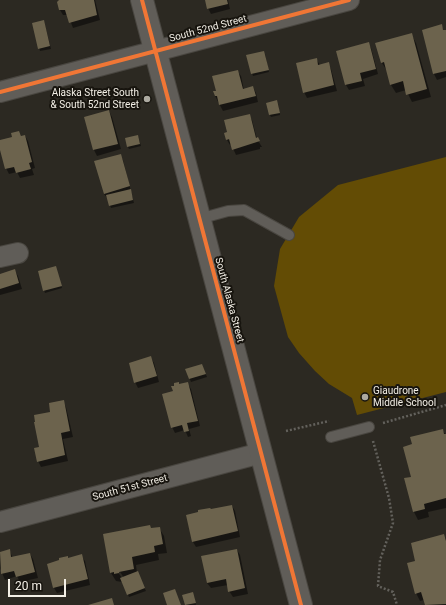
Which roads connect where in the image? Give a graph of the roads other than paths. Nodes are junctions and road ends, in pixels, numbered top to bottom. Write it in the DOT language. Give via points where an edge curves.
graph roads {
  1 [pos="142,0"];
  2 [pos="350,0"];
  3 [pos="155,51"];
  4 [pos="0,92"];
  5 [pos="199,219"];
  6 [pos="289,235"];
  7 [pos="369,427"];
  8 [pos="331,437"];
  9 [pos="261,453"];
  10 [pos="0,522"];
  11 [pos="300,605"];
  1 -- 3 [label="street, South Alaska Street"];
  2 -- 3 [label="street, South 52nd Street"];
  3 -- 4 [label="street, South 52nd Street"];
  3 -- 5 [label="street, South Alaska Street"];
  5 -- 6 [label="lane" via="228,211 244,210"];
  5 -- 9 [label="street, South Alaska Street"];
  7 -- 8 [label="lane"];
  9 -- 10 [label="street, South 51st Street"];
  9 -- 11 [label="street, South Alaska Street"];
}
